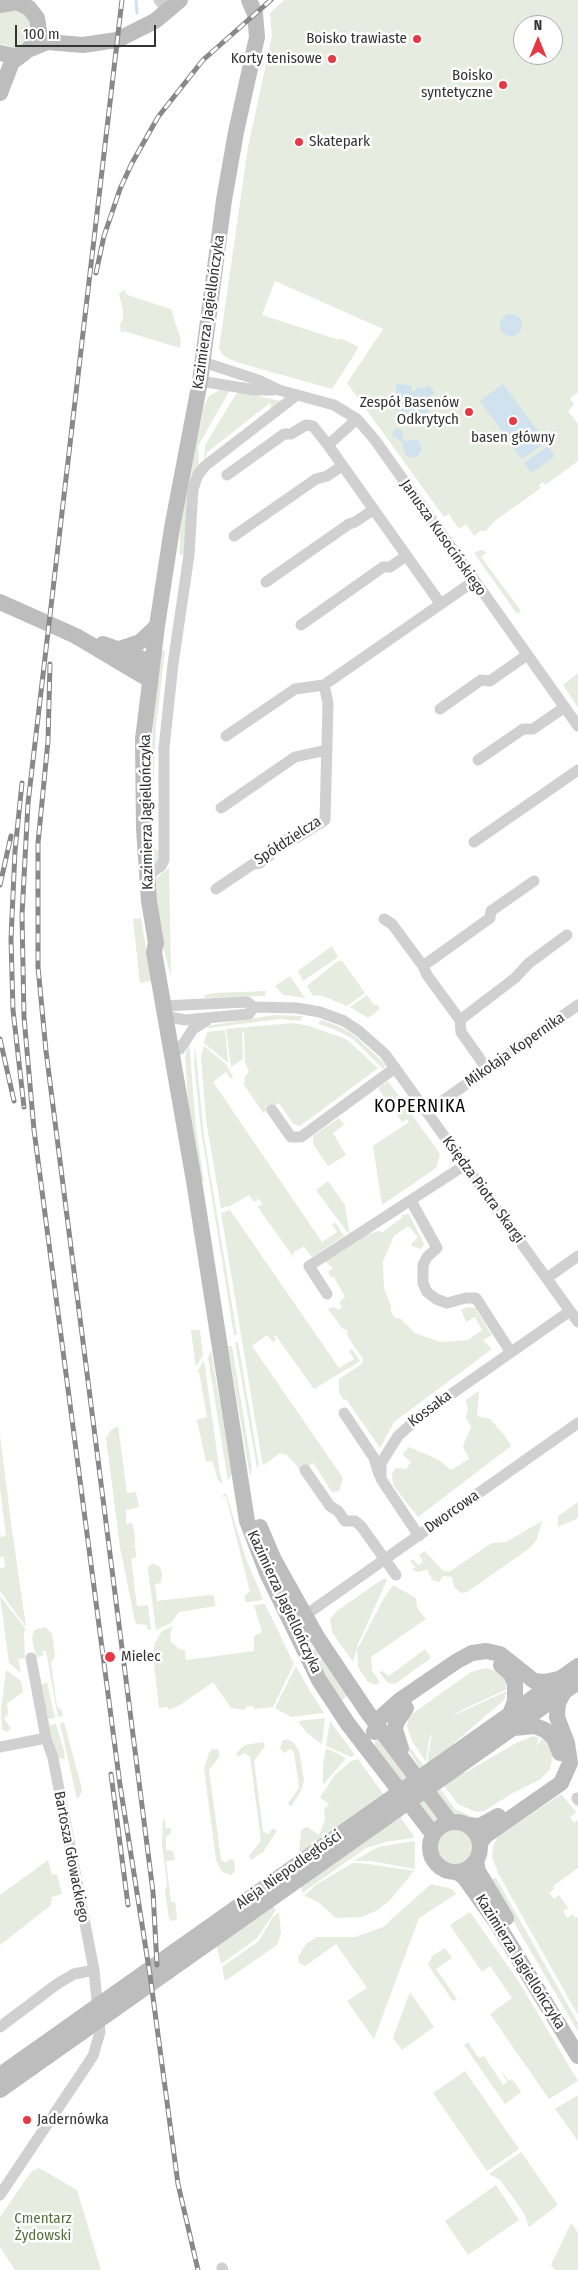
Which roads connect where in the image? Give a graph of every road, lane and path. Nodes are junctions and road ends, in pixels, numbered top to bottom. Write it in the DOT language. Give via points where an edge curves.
graph roads {
  1 [pos="249,0"];
  2 [pos="5,3"];
  3 [pos="169,4"];
  4 [pos="33,10"];
  5 [pos="108,42"];
  6 [pos="27,52"];
  7 [pos="0,53"];
  8 [pos="0,93"];
  9 [pos="203,362"];
  10 [pos="200,381"];
  11 [pos="278,390"];
  12 [pos="297,395"];
  13 [pos="357,419"];
  14 [pos="328,445"];
  15 [pos="342,466"];
  16 [pos="227,475"];
  17 [pos="373,510"];
  18 [pos="234,536"];
  19 [pos="406,556"];
  20 [pos="474,581"];
  21 [pos="266,582"];
  22 [pos="0,602"];
  23 [pos="440,604"];
  24 [pos="301,625"];
  25 [pos="157,626"];
  26 [pos="178,630"];
  27 [pos="76,636"];
  28 [pos="119,649"];
  29 [pos="527,655"];
  30 [pos="151,672"];
  31 [pos="324,685"];
  32 [pos="565,707"];
  33 [pos="440,709"];
  34 [pos="578,726"];
  35 [pos="226,736"];
  36 [pos="327,750"];
  37 [pos="478,760"];
  38 [pos="578,770"];
  39 [pos="221,808"];
  40 [pos="474,842"];
  41 [pos="147,876"];
  42 [pos="534,881"];
  43 [pos="216,889"];
  44 [pos="384,919"];
  45 [pos="568,935"];
  46 [pos="423,966"];
  47 [pos="578,1005"];
  48 [pos="254,1008"];
  49 [pos="168,1012"];
  50 [pos="211,1018"];
  51 [pos="460,1020"];
  52 [pos="180,1049"];
  53 [pos="395,1068"];
  54 [pos="487,1069"];
  55 [pos="272,1110"];
  56 [pos="427,1112"];
  57 [pos="185,1126"];
  58 [pos="465,1164"];
  59 [pos="411,1201"];
  60 [pos="578,1256"];
  61 [pos="547,1278"];
  62 [pos="327,1294"];
  63 [pos="570,1310"];
  64 [pos="578,1322"];
  65 [pos="510,1351"];
  66 [pos="344,1413"];
  67 [pos="576,1427"];
  68 [pos="305,1470"];
  69 [pos="381,1479"];
  70 [pos="241,1483"];
  71 [pos="419,1536"];
  72 [pos="385,1560"];
  73 [pos="396,1574"];
  74 [pos="292,1590"];
  75 [pos="326,1601"];
  76 [pos="306,1616"];
  77 [pos="291,1624"];
  78 [pos="320,1642"];
  79 [pos="30,1658"];
  80 [pos="578,1666"];
  81 [pos="578,1682"];
  82 [pos="562,1685"];
  83 [pos="359,1698"];
  84 [pos="403,1704"];
  85 [pos="341,1713"];
  86 [pos="511,1721"];
  87 [pos="377,1725"];
  88 [pos="46,1738"];
  89 [pos="0,1747"];
  90 [pos="375,1760"];
  91 [pos="405,1761"];
  92 [pos="450,1822"];
  93 [pos="467,1825"];
  94 [pos="433,1834"];
  95 [pos="480,1843"];
  96 [pos="476,1861"];
  97 [pos="457,1872"];
  98 [pos="94,1970"];
  99 [pos="0,2027"];
  100 [pos="578,2038"];
  101 [pos="45,2052"];
  102 [pos="578,2056"];
  103 [pos="0,2075"];
  104 [pos="0,2090"];
  105 [pos="0,2195"];
  1 -- 9 [label="main road, Kazimierza Jagiellończyka" via="255,14 257,37 234,141 214,264"];
  2 -- 4 [label="main road" via="24,4"];
  3 -- 5 [label="main road" via="142,29"];
  4 -- 5 [label="main road" via="43,27 57,33"];
  4 -- 6 [label="main road" via="39,24 38,37"];
  5 -- 6 [label="main road" via="83,45 47,42"];
  6 -- 7 [label="main road" via="15,56"];
  6 -- 8 [label="main road" via="12,62"];
  9 -- 10 [label="main road, Kazimierza Jagiellończyka"];
  9 -- 11 [label="street, Janusza Kusocińskiego"];
  10 -- 11 [label="street, Janusza Kusocińskiego" via="255,390"];
  10 -- 25 [label="main road, Kazimierza Jagiellończyka"];
  11 -- 12 [label="street, Janusza Kusocińskiego"];
  12 -- 13 [label="street, Janusza Kusocińskiego" via="334,405"];
  12 -- 26 [label="street" via="198,475 192,497 189,555"];
  13 -- 14 [label="street"];
  13 -- 20 [label="street, Janusza Kusocińskiego"];
  14 -- 15 [label="street"];
  14 -- 16 [label="street" via="313,426 306,425 291,434 284,434"];
  15 -- 17 [label="street"];
  15 -- 18 [label="street" via="327,476 316,478"];
  17 -- 19 [label="street"];
  17 -- 21 [label="street"];
  19 -- 23 [label="street"];
  19 -- 24 [label="street" via="390,567 383,567"];
  20 -- 23 [label="street"];
  20 -- 29 [label="street, Janusza Kusocińskiego"];
  22 -- 27 [label="main road"];
  23 -- 31 [label="street"];
  25 -- 26 [label="street"];
  25 -- 28 [label="main road" via="140,642"];
  25 -- 30 [label="main road, Kazimierza Jagiellończyka"];
  26 -- 41 [label="street" via="164,748 164,860"];
  27 -- 28 [label="main road"];
  27 -- 30 [label="main road"];
  28 -- 30 [label="main road"];
  29 -- 32 [label="street, Janusza Kusocińskiego"];
  29 -- 33 [label="street" via="490,681 481,680"];
  30 -- 41 [label="main road, Kazimierza Jagiellończyka" via="143,739"];
  31 -- 35 [label="street" via="295,688"];
  31 -- 36 [label="street, Spółdzielcza" via="328,703"];
  32 -- 34 [label="street, Janusza Kusocińskiego"];
  32 -- 37 [label="street" via="533,729 523,729"];
  36 -- 39 [label="street" via="296,757"];
  36 -- 43 [label="street, Spółdzielcza" via="325,820 296,838 291,837 269,856"];
  38 -- 40 [label="street"];
  41 -- 49 [label="main road, Kazimierza Jagiellończyka" via="156,943 154,952"];
  42 -- 46 [label="street" via="491,911 490,918"];
  44 -- 46 [label="street" via="392,924"];
  45 -- 51 [label="street"];
  46 -- 51 [label="street"];
  47 -- 54 [label="street, Mikołaja Kopernika"];
  48 -- 49 [label="street, Księdza Piotra Skargi" via="247,1002"];
  48 -- 50 [label="street, Księdza Piotra Skargi" via="248,1014"];
  48 -- 53 [label="street, Księdza Piotra Skargi" via="275,1006 315,1010 344,1021 374,1043"];
  49 -- 50 [label="street, Księdza Piotra Skargi"];
  49 -- 52 [label="main road, Kazimierza Jagiellończyka"];
  49 -- 57 [label="main road, Kazimierza Jagiellończyka"];
  50 -- 52 [label="street, Księdza Piotra Skargi" via="192,1029"];
  51 -- 54 [label="street" via="461,1032"];
  52 -- 57 [label="main road, Kazimierza Jagiellończyka" via="185,1086"];
  53 -- 55 [label="street" via="301,1137 291,1137"];
  53 -- 56 [label="street, Księdza Piotra Skargi"];
  54 -- 56 [label="street, Mikołaja Kopernika"];
  56 -- 58 [label="street, Księdza Piotra Skargi"];
  57 -- 70 [label="main road, Kazimierza Jagiellończyka"];
  58 -- 59 [label="street"];
  58 -- 61 [label="street, Księdza Piotra Skargi"];
  59 -- 62 [label="street" via="309,1266"];
  59 -- 65 [label="street" via="437,1248 423,1264 423,1283 427,1292 447,1303 476,1298"];
  60 -- 61 [label="street"];
  61 -- 63 [label="street, Księdza Piotra Skargi"];
  63 -- 64 [label="street, Księdza Piotra Skargi"];
  63 -- 65 [label="street, Kossaka"];
  65 -- 69 [label="street, Kossaka" via="406,1427 381,1463"];
  66 -- 69 [label="street" via="374,1458"];
  67 -- 71 [label="street, Dworcowa"];
  68 -- 72 [label="street" via="330,1506 345,1521 355,1521 361,1526"];
  69 -- 71 [label="street"];
  70 -- 74 [label="main road, Kazimierza Jagiellończyka" via="274,1560"];
  70 -- 77 [label="main road, Kazimierza Jagiellończyka" via="247,1521"];
  71 -- 72 [label="street, Dworcowa"];
  72 -- 73 [label="street"];
  72 -- 75 [label="street, Dworcowa"];
  74 -- 75 [label="street" via="303,1601"];
  74 -- 76 [label="main road, Kazimierza Jagiellończyka"];
  75 -- 76 [label="street, Dworcowa"];
  75 -- 78 [label="street, Kazimierza Jagiellończyka" via="318,1619"];
  76 -- 77 [label="street, Dworcowa"];
  76 -- 78 [label="main road, Kazimierza Jagiellończyka"];
  77 -- 85 [label="main road, Kazimierza Jagiellończyka" via="319,1680"];
  78 -- 83 [label="main road, Kazimierza Jagiellończyka"];
  79 -- 88 [label="street, Bartosza Głowackiego"];
  80 -- 82 [label="main road, Aleja Niepodległości"];
  81 -- 82 [label="main road, Aleja Niepodległości"];
  82 -- 84 [label="main road" via="534,1680 521,1673 505,1657 479,1651 456,1661"];
  82 -- 86 [label="main road, Aleja Niepodległości"];
  82 -- 95 [label="main road" via="558,1724 568,1743 570,1763 561,1783 485,1836"];
  83 -- 84 [label="main road" via="377,1704"];
  83 -- 87 [label="main road, Kazimierza Jagiellończyka"];
  84 -- 86 [label="main road" via="468,1664 486,1660 505,1667 514,1680 515,1701"];
  84 -- 87 [label="main road" via="388,1722"];
  84 -- 91 [label="main road" via="395,1730"];
  85 -- 87 [label="main road" via="363,1726"];
  85 -- 90 [label="main road, Kazimierza Jagiellończyka"];
  86 -- 93 [label="main road" via="535,1726 554,1738 560,1749 559,1767 545,1785 487,1823 475,1827"];
  86 -- 101 [label="main road, Aleja Niepodległości"];
  87 -- 90 [label="main road" via="372,1742"];
  87 -- 91 [label="main road, Kazimierza Jagiellończyka"];
  88 -- 89 [label="street"];
  88 -- 98 [label="street, Bartosza Głowackiego" via="53,1758"];
  90 -- 94 [label="main road, Kazimierza Jagiellończyka"];
  91 -- 92 [label="main road, Kazimierza Jagiellończyka"];
  92 -- 93 [label="main road"];
  92 -- 94 [label="main road"];
  93 -- 95 [label="main road"];
  94 -- 97 [label="main road" via="430,1849 434,1862 445,1870"];
  95 -- 96 [label="main road"];
  96 -- 97 [label="main road" via="469,1868"];
  96 -- 100 [label="main road, Kazimierza Jagiellończyka" via="478,1871"];
  97 -- 102 [label="main road, Kazimierza Jagiellończyka" via="498,1925"];
  98 -- 99 [label="street" via="74,1974 57,1984"];
  98 -- 105 [label="street, Bartosza Głowackiego" via="100,2032 93,2056"];
  101 -- 103 [label="main road, Aleja Niepodległości"];
  101 -- 104 [label="main road, Aleja Niepodległości"];
}
